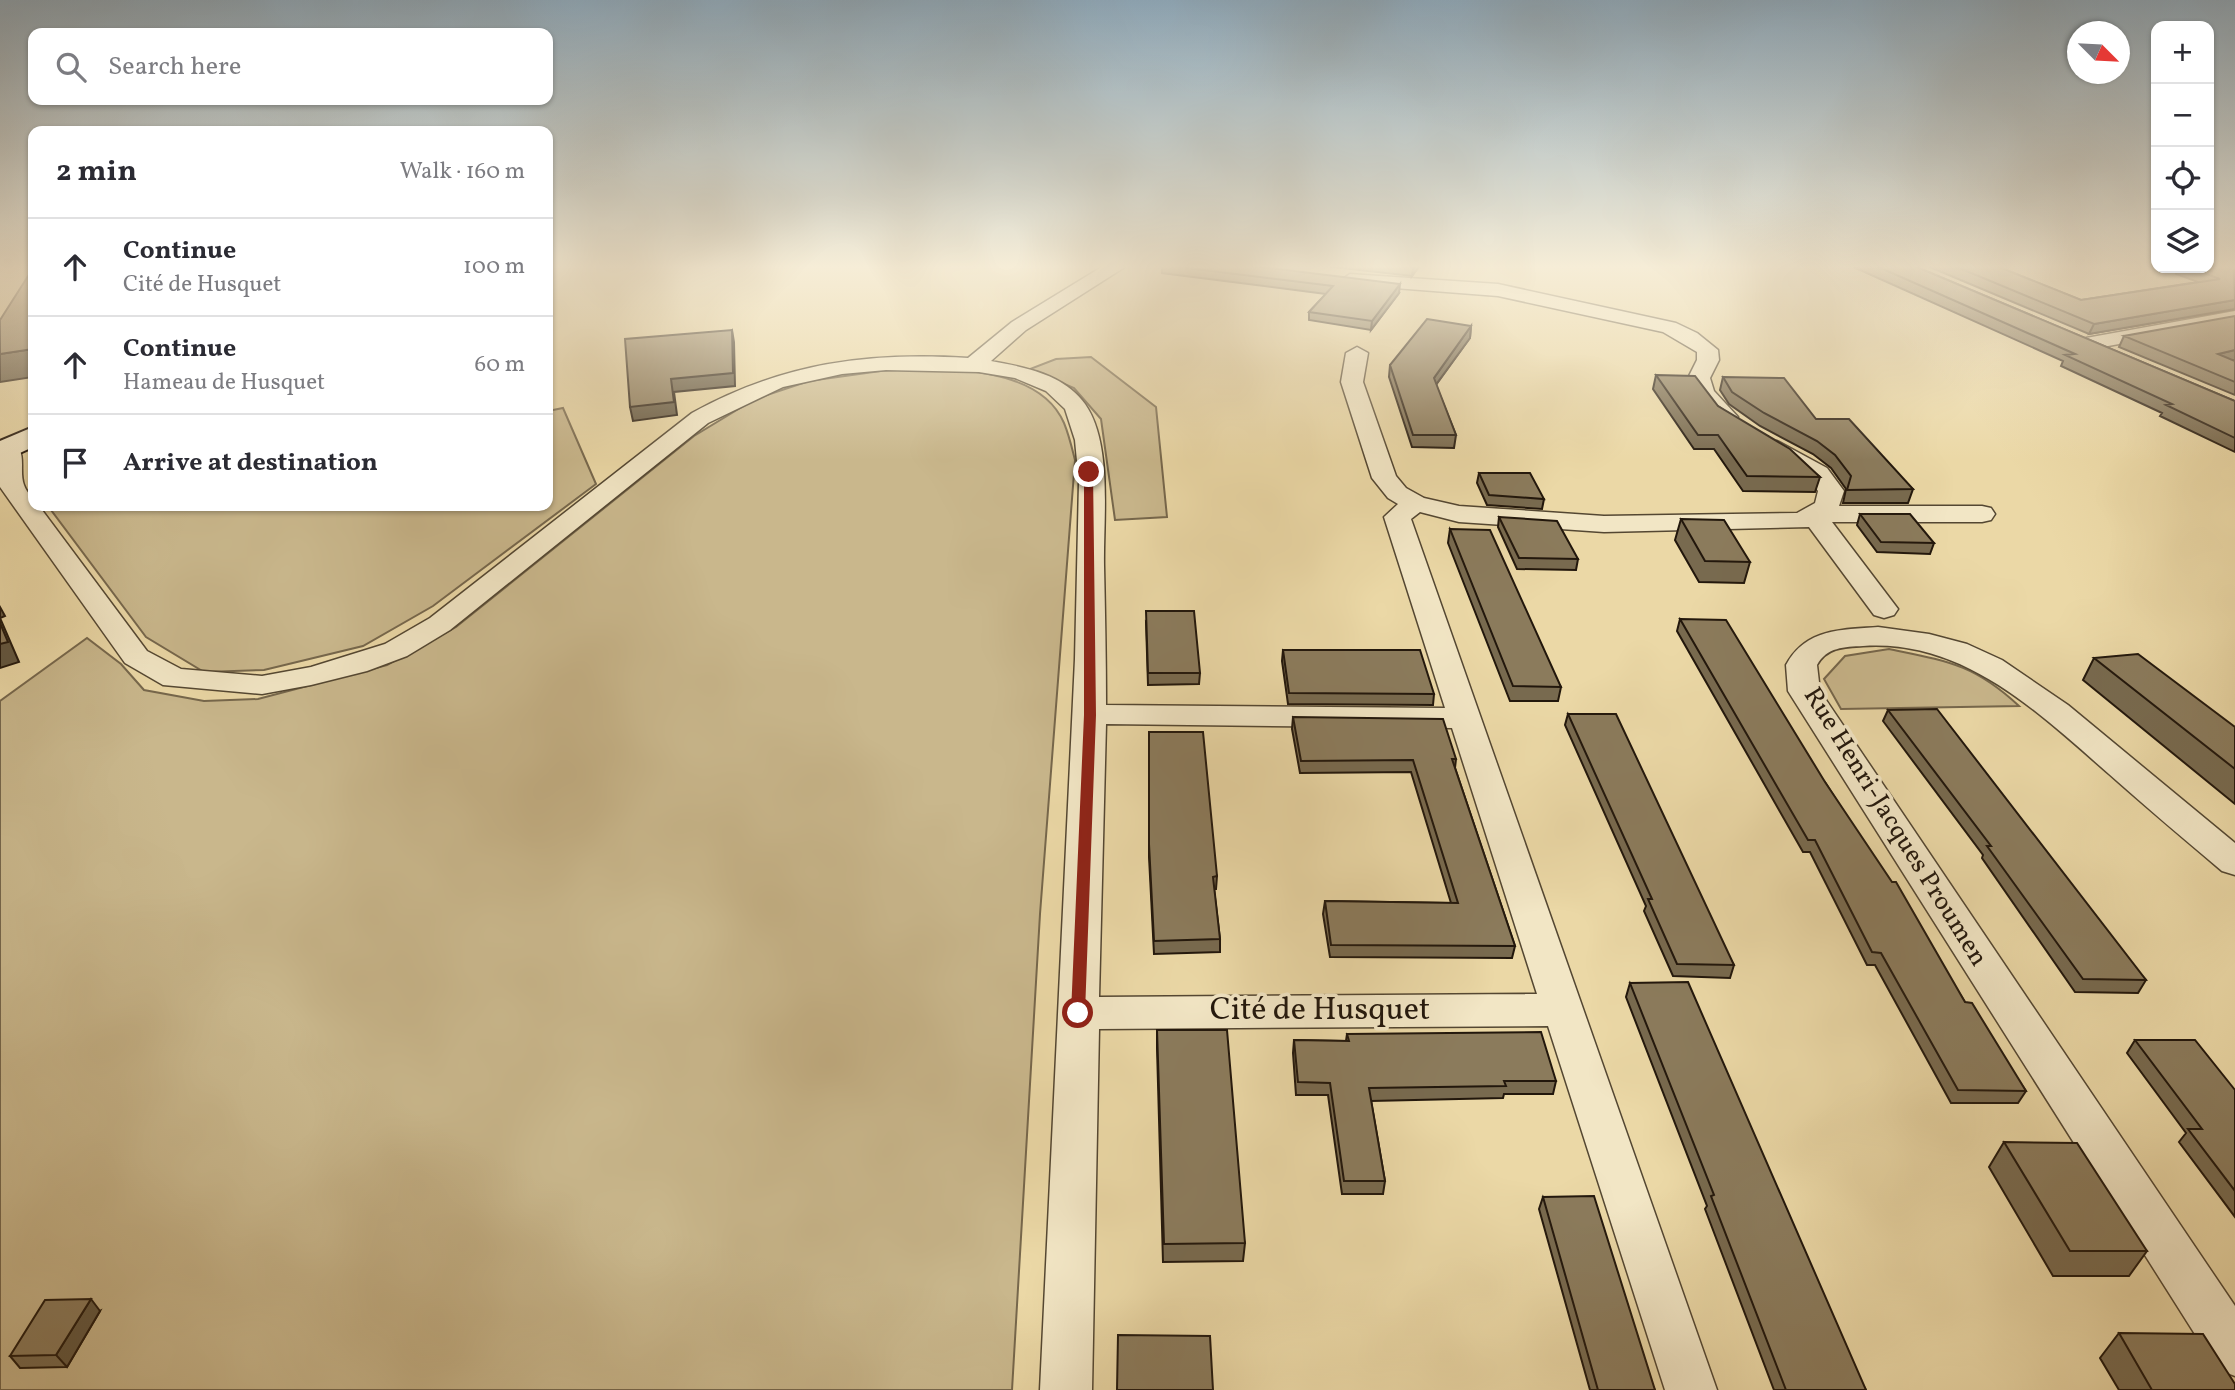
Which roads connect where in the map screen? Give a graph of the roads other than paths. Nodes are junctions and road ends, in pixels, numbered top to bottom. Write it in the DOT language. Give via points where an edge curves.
graph roads {
  1 [pos="1014,330"];
  2 [pos="1675,330"];
  3 [pos="2164,330"];
  4 [pos="2061,334"];
  5 [pos="2086,344"];
  6 [pos="1357,353"];
  7 [pos="2119,358"];
  8 [pos="974,364"];
  9 [pos="14,446"];
  10 [pos="1415,503"];
  11 [pos="28,508"];
  12 [pos="30,511"];
  13 [pos="1982,514"];
  14 [pos="1818,515"];
  15 [pos="1884,610"];
  16 [pos="1090,715"];
  17 [pos="1464,719"];
  18 [pos="2235,862"];
  19 [pos="1562,1010"];
  20 [pos="1078,1013"];
  21 [pos="2235,1351"];
  22 [pos="1066,1390"];
  23 [pos="1691,1390"];
  1 -- 8 [label="street"];
  2 -- 14 [label="street" via="1708,351 1699,378 1703,393 1749,433 1818,473 1831,491 1830,501"];
  3 -- 5 [label="street"];
  4 -- 5 [label="street"];
  5 -- 7 [label="street"];
  6 -- 10 [label="street" via="1352,382 1384,478 1397,493"];
  8 -- 12 [label="street" via="922,362 824,370 777,381 735,398 701,418 429,630 396,650 356,665 261,685 174,678 136,657"];
  8 -- 16 [label="street" via="1024,373 1054,388 1074,404 1085,433"];
  9 -- 11 [label="street" via="11,485"];
  10 -- 14 [label="street" via="1459,514 1604,524 1800,521"];
  10 -- 17 [label="street" via="1397,517"];
  13 -- 14 [label="street"];
  14 -- 15 [label="street"];
  16 -- 17 [label="street"];
  16 -- 20 [label="street"];
  17 -- 19 [label="street"];
  18 -- 21 [label="street, Rue Henri-Jacques Proumen" via="2042,697 1978,658 1941,645 1866,635 1828,639 1809,653 1800,671 1804,691"];
  19 -- 20 [label="street, Cité de Husquet"];
  19 -- 23 [label="street"];
  20 -- 22 [label="street"];
}
